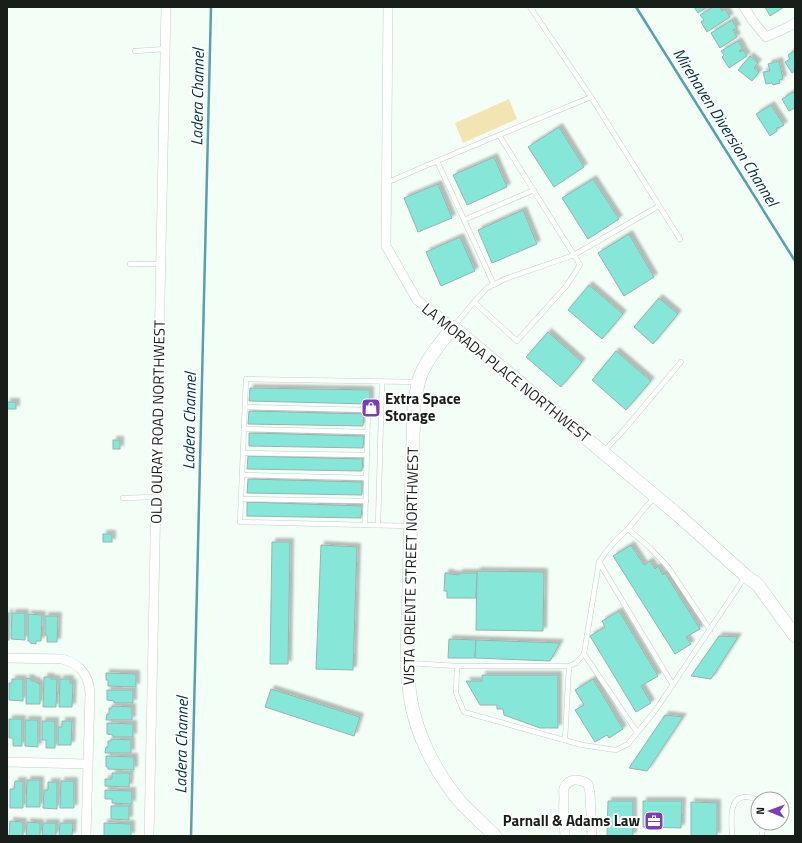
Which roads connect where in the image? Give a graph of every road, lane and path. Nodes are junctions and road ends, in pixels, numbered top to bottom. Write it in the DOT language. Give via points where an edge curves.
graph roads {
  1 [pos="166,7"];
  2 [pos="388,7"];
  3 [pos="530,7"];
  4 [pos="744,7"];
  5 [pos="795,23"];
  6 [pos="165,49"];
  7 [pos="135,51"];
  8 [pos="591,97"];
  9 [pos="499,135"];
  10 [pos="437,161"];
  11 [pos="386,183"];
  12 [pos="534,190"];
  13 [pos="659,206"];
  14 [pos="464,220"];
  15 [pos="680,239"];
  16 [pos="574,254"];
  17 [pos="130,264"];
  18 [pos="161,264"];
  19 [pos="494,285"];
  20 [pos="474,302"];
  21 [pos="453,327"];
  22 [pos="681,362"];
  23 [pos="382,382"];
  24 [pos="419,382"];
  25 [pos="245,407"];
  26 [pos="244,429"];
  27 [pos="367,432"];
  28 [pos="603,452"];
  29 [pos="243,453"];
  30 [pos="367,455"];
  31 [pos="242,474"];
  32 [pos="366,478"];
  33 [pos="656,496"];
  34 [pos="156,497"];
  35 [pos="123,498"];
  36 [pos="241,499"];
  37 [pos="366,501"];
  38 [pos="365,525"];
  39 [pos="378,525"];
  40 [pos="410,526"];
  41 [pos="628,529"];
  42 [pos="599,562"];
  43 [pos="746,576"];
  44 [pos="710,630"];
  45 [pos="795,636"];
  46 [pos="584,654"];
  47 [pos="7,658"];
  48 [pos="407,662"];
  49 [pos="457,666"];
  50 [pos="569,666"];
  51 [pos="673,685"];
  52 [pos="637,732"];
  53 [pos="565,740"];
  54 [pos="7,762"];
  55 [pos="88,764"];
  56 [pos="750,798"];
  57 [pos="86,836"];
  58 [pos="149,836"];
  59 [pos="495,836"];
  60 [pos="565,836"];
  61 [pos="592,836"];
  62 [pos="732,836"];
  1 -- 6 [label="street, OLD OURAY ROAD NORTHWEST"];
  2 -- 11 [label="street, LA MORADA PLACE NORTHWEST"];
  3 -- 8 [label="lane"];
  4 -- 5 [label="street" via="766,37"];
  6 -- 7 [label="lane"];
  6 -- 18 [label="street, OLD OURAY ROAD NORTHWEST"];
  8 -- 9 [label="lane"];
  8 -- 13 [label="lane"];
  9 -- 10 [label="lane"];
  9 -- 12 [label="lane"];
  10 -- 11 [label="lane"];
  10 -- 14 [label="lane"];
  11 -- 21 [label="street, LA MORADA PLACE NORTHWEST" via="386,246 417,300"];
  12 -- 14 [label="lane"];
  12 -- 16 [label="lane"];
  13 -- 15 [label="lane"];
  13 -- 16 [label="lane"];
  14 -- 19 [label="lane"];
  16 -- 19 [label="lane"];
  16 -- 20 [label="lane" via="580,265 567,285 517,341"];
  17 -- 18 [label="lane"];
  18 -- 34 [label="street, OLD OURAY ROAD NORTHWEST"];
  19 -- 20 [label="lane" via="487,288"];
  20 -- 21 [label="lane"];
  21 -- 24 [label="street, VISTA ORIENTE STREET NORTHWEST" via="428,361"];
  21 -- 28 [label="street, LA MORADA PLACE NORTHWEST"];
  22 -- 28 [label="lane"];
  23 -- 24 [label="lane"];
  23 -- 25 [label="lane" via="246,379"];
  23 -- 39 [label="lane"];
  24 -- 40 [label="street, VISTA ORIENTE STREET NORTHWEST" via="413,418"];
  25 -- 26 [label="lane"];
  25 -- 27 [label="lane" via="368,410"];
  26 -- 27 [label="lane"];
  26 -- 29 [label="lane"];
  27 -- 30 [label="lane"];
  28 -- 33 [label="street, LA MORADA PLACE NORTHWEST"];
  29 -- 30 [label="lane"];
  29 -- 31 [label="lane"];
  30 -- 32 [label="lane"];
  31 -- 32 [label="lane"];
  31 -- 36 [label="lane"];
  32 -- 37 [label="lane"];
  33 -- 41 [label="lane"];
  33 -- 43 [label="street, LA MORADA PLACE NORTHWEST"];
  34 -- 35 [label="lane"];
  34 -- 58 [label="street, OLD OURAY ROAD NORTHWEST"];
  36 -- 37 [label="lane"];
  36 -- 38 [label="lane" via="240,522"];
  37 -- 38 [label="lane"];
  38 -- 39 [label="lane"];
  39 -- 40 [label="lane"];
  40 -- 48 [label="street, VISTA ORIENTE STREET NORTHWEST"];
  41 -- 42 [label="lane"];
  41 -- 44 [label="lane" via="668,567"];
  42 -- 46 [label="lane"];
  42 -- 51 [label="lane"];
  43 -- 44 [label="lane"];
  43 -- 45 [label="street, LA MORADA PLACE NORTHWEST" via="758,585"];
  44 -- 51 [label="lane"];
  46 -- 50 [label="lane" via="576,663"];
  46 -- 52 [label="lane"];
  47 -- 55 [label="street" via="62,659 80,668 87,677 90,687"];
  48 -- 49 [label="lane"];
  48 -- 59 [label="street, VISTA ORIENTE STREET NORTHWEST" via="413,712 427,750 447,785"];
  49 -- 50 [label="lane"];
  49 -- 53 [label="lane" via="456,693 464,712"];
  50 -- 53 [label="lane"];
  51 -- 52 [label="lane"];
  52 -- 53 [label="lane" via="628,744 616,750"];
  54 -- 55 [label="street"];
  55 -- 57 [label="street"];
  56 -- 62 [label="lane" via="738,799 733,805"];
  60 -- 61 [label="street" via="564,788 575,779 588,784"];
}
